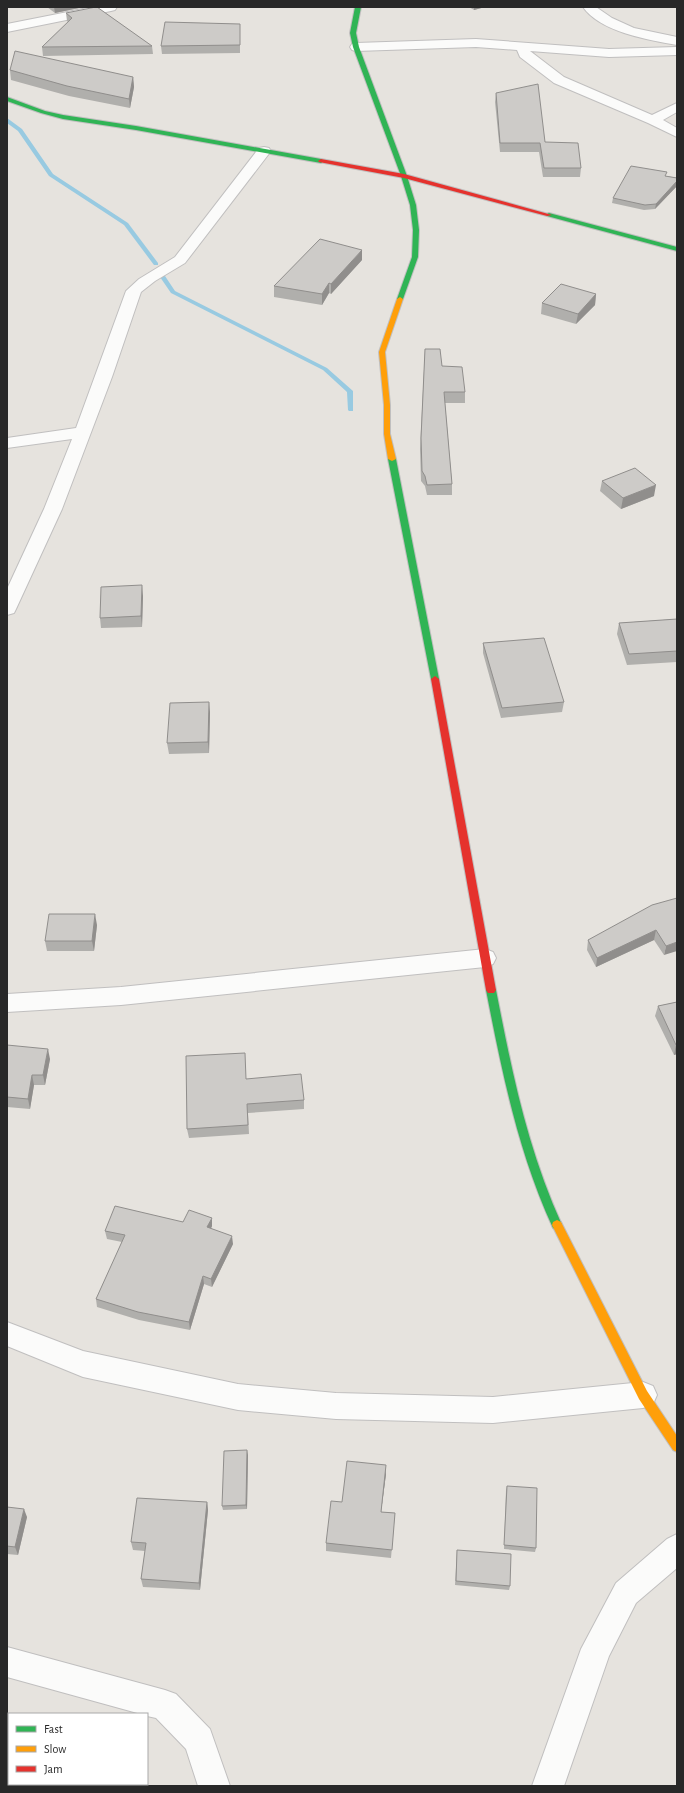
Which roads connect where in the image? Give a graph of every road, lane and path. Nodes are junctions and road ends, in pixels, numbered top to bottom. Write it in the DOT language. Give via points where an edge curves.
graph roads {
  1 [pos="111,7"];
  2 [pos="358,7"];
  3 [pos="589,7"];
  4 [pos="7,28"];
  5 [pos="677,41"];
  6 [pos="356,47"];
  7 [pos="522,47"];
  8 [pos="677,51"];
  9 [pos="7,99"];
  10 [pos="677,107"];
  11 [pos="653,120"];
  12 [pos="677,133"];
  13 [pos="264,152"];
  14 [pos="404,176"];
  15 [pos="677,249"];
  16 [pos="82,432"];
  17 [pos="7,443"];
  18 [pos="7,609"];
  19 [pos="485,958"];
  20 [pos="7,1003"];
  21 [pos="7,1334"];
  22 [pos="643,1395"];
  23 [pos="677,1446"];
  24 [pos="677,1549"];
  25 [pos="7,1662"];
  26 [pos="214,1786"];
  27 [pos="548,1786"];
  1 -- 4 [label="street"];
  2 -- 6 [label="street" via="353,33"];
  3 -- 5 [label="street" via="610,23 657,38"];
  6 -- 7 [label="street" via="468,43"];
  6 -- 14 [label="street"];
  7 -- 8 [label="street" via="609,53"];
  7 -- 11 [label="street" via="525,54 559,80"];
  9 -- 13 [label="street" via="64,117"];
  10 -- 11 [label="street"];
  11 -- 12 [label="street"];
  13 -- 14 [label="street"];
  13 -- 16 [label="street" via="180,260 143,282 134,291"];
  14 -- 15 [label="street"];
  14 -- 19 [label="street" via="413,205 416,230 415,257 382,352 387,434 427,636"];
  16 -- 17 [label="street"];
  16 -- 18 [label="street" via="53,509"];
  19 -- 20 [label="street" via="121,996"];
  19 -- 22 [label="street" via="513,1103 542,1194"];
  21 -- 22 [label="street" via="83,1364 238,1397 321,1405 493,1410"];
  22 -- 23 [label="street"];
  24 -- 27 [label="street" via="626,1593 596,1649"];
  25 -- 26 [label="street" via="165,1705 199,1740"];
}
